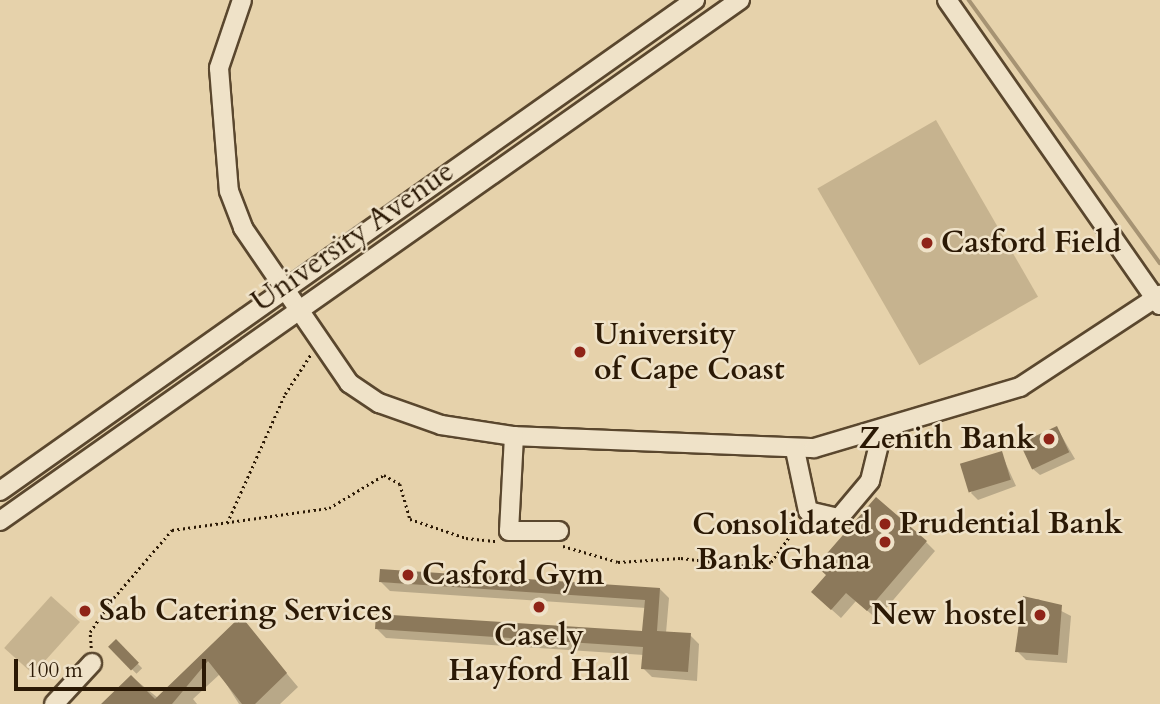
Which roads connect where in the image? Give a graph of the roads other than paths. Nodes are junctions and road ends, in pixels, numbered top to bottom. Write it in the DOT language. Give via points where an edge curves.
graph roads {
  1 [pos="242,0"];
  2 [pos="695,0"];
  3 [pos="740,0"];
  4 [pos="947,0"];
  5 [pos="287,285"];
  6 [pos="1159,299"];
  7 [pos="298,308"];
  8 [pos="882,432"];
  9 [pos="514,436"];
  10 [pos="795,450"];
  11 [pos="0,491"];
  12 [pos="0,521"];
  13 [pos="555,539"];
  14 [pos="92,663"];
  15 [pos="54,704"];
  1 -- 5 [label="street" via="219,68 229,191 243,228"];
  2 -- 5 [label="street, University Avenue"];
  3 -- 7 [label="street, University Avenue"];
  4 -- 6 [label="street"];
  5 -- 7 [label="street"];
  5 -- 11 [label="street, University Avenue"];
  6 -- 8 [label="street" via="1020,387"];
  7 -- 9 [label="street" via="349,383 379,403 441,425"];
  7 -- 12 [label="street, University Avenue"];
  8 -- 10 [label="street"];
  8 -- 10 [label="street" via="870,481 839,518 808,511"];
  9 -- 10 [label="street"];
  9 -- 13 [label="street" via="509,531"];
  14 -- 15 [label="street"];
}
